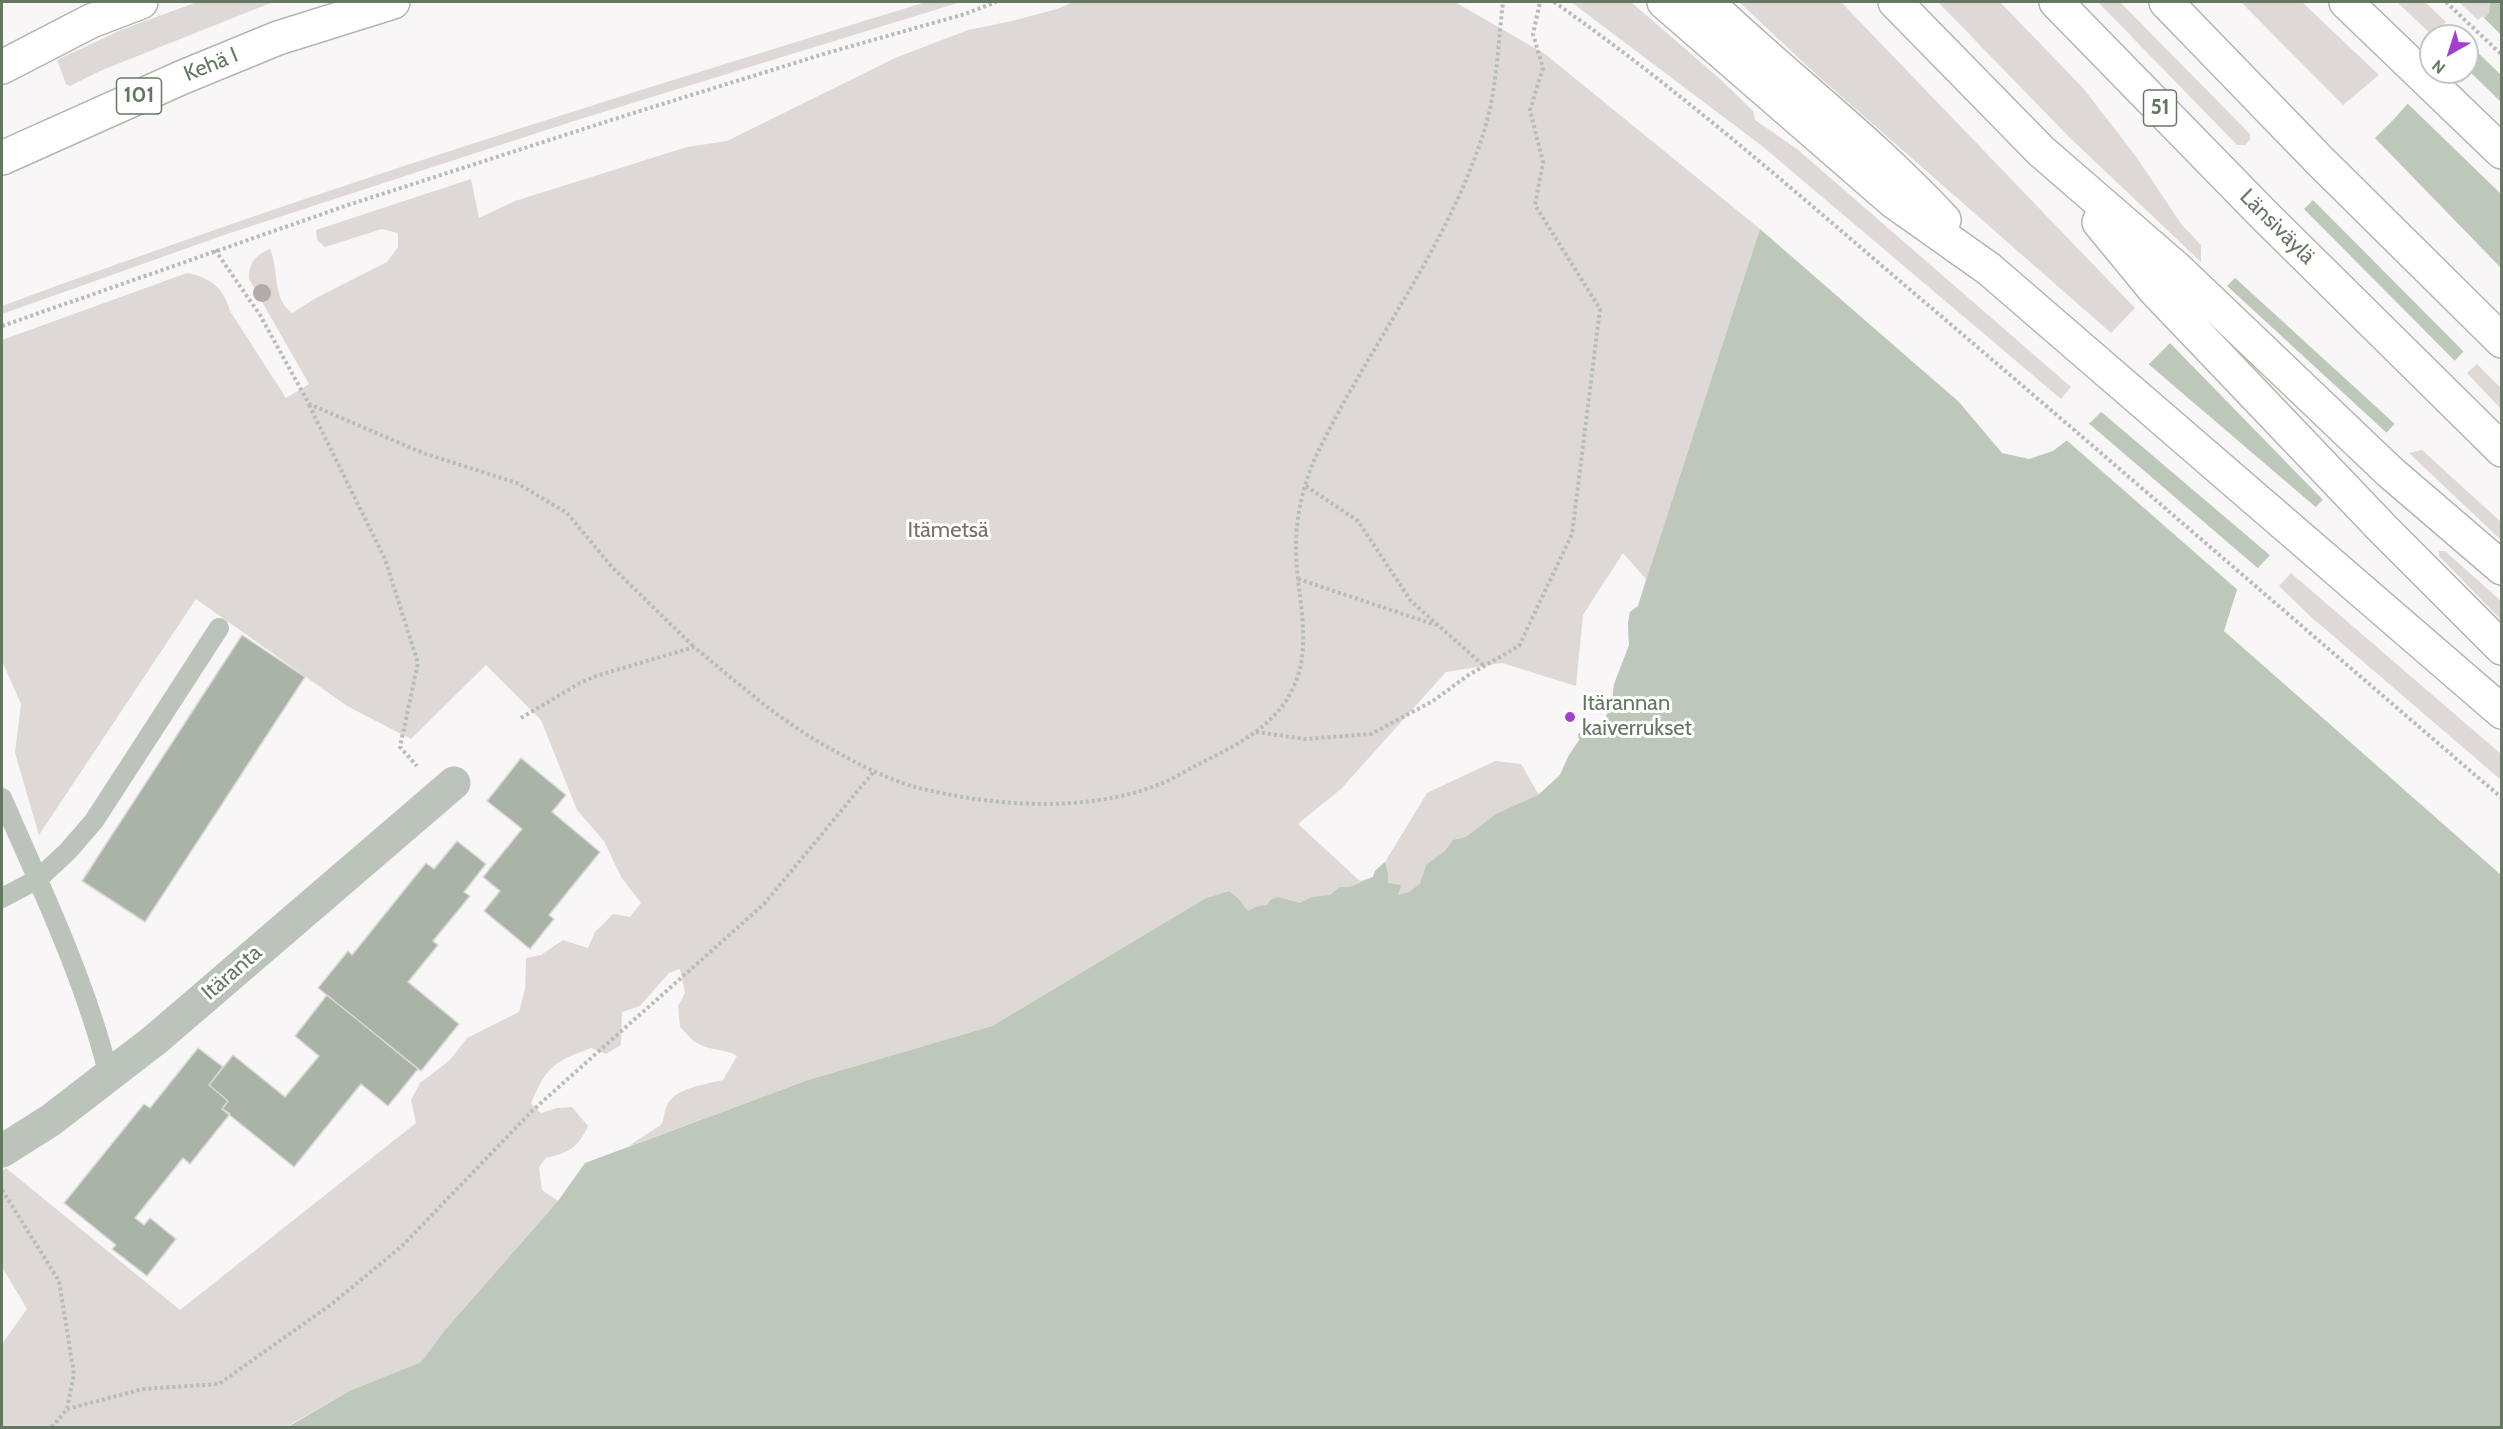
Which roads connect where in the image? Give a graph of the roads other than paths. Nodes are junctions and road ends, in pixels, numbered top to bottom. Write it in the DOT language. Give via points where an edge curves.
graph roads {
  1 [pos="141,2"];
  2 [pos="393,2"];
  3 [pos="1664,2"];
  4 [pos="1707,2"];
  5 [pos="1895,2"];
  6 [pos="2056,2"];
  7 [pos="2166,2"];
  8 [pos="2346,2"];
  9 [pos="2,67"];
  10 [pos="2502,152"];
  11 [pos="2,158"];
  12 [pos="1989,269"];
  13 [pos="2165,278"];
  14 [pos="2501,341"];
  15 [pos="2502,450"];
  16 [pos="2502,568"];
  17 [pos="219,628"];
  18 [pos="2502,648"];
  19 [pos="2502,712"];
  20 [pos="447,788"];
  21 [pos="2,798"];
  22 [pos="38,879"];
  23 [pos="2,898"];
  24 [pos="109,1076"];
  25 [pos="2,1151"];
  1 -- 9 [label="highway" via="91,21"];
  2 -- 11 [label="highway, Kehä I / 101" via="278,38"];
  3 -- 12 [label="highway" via="1893,201"];
  4 -- 12 [label="highway" via="1910,183"];
  5 -- 13 [label="highway"];
  6 -- 15 [label="highway, Länsiväylä / 51"];
  7 -- 14 [label="highway"];
  8 -- 10 [label="highway"];
  12 -- 19 [label="highway"];
  13 -- 16 [label="highway"];
  13 -- 18 [label="highway" via="2359,504"];
  17 -- 22 [label="lane" via="94,821"];
  20 -- 24 [label="street, Itäranta"];
  21 -- 22 [label="lane"];
  22 -- 23 [label="lane"];
  22 -- 24 [label="lane" via="73,960"];
  24 -- 25 [label="street, Itäranta"];
}
